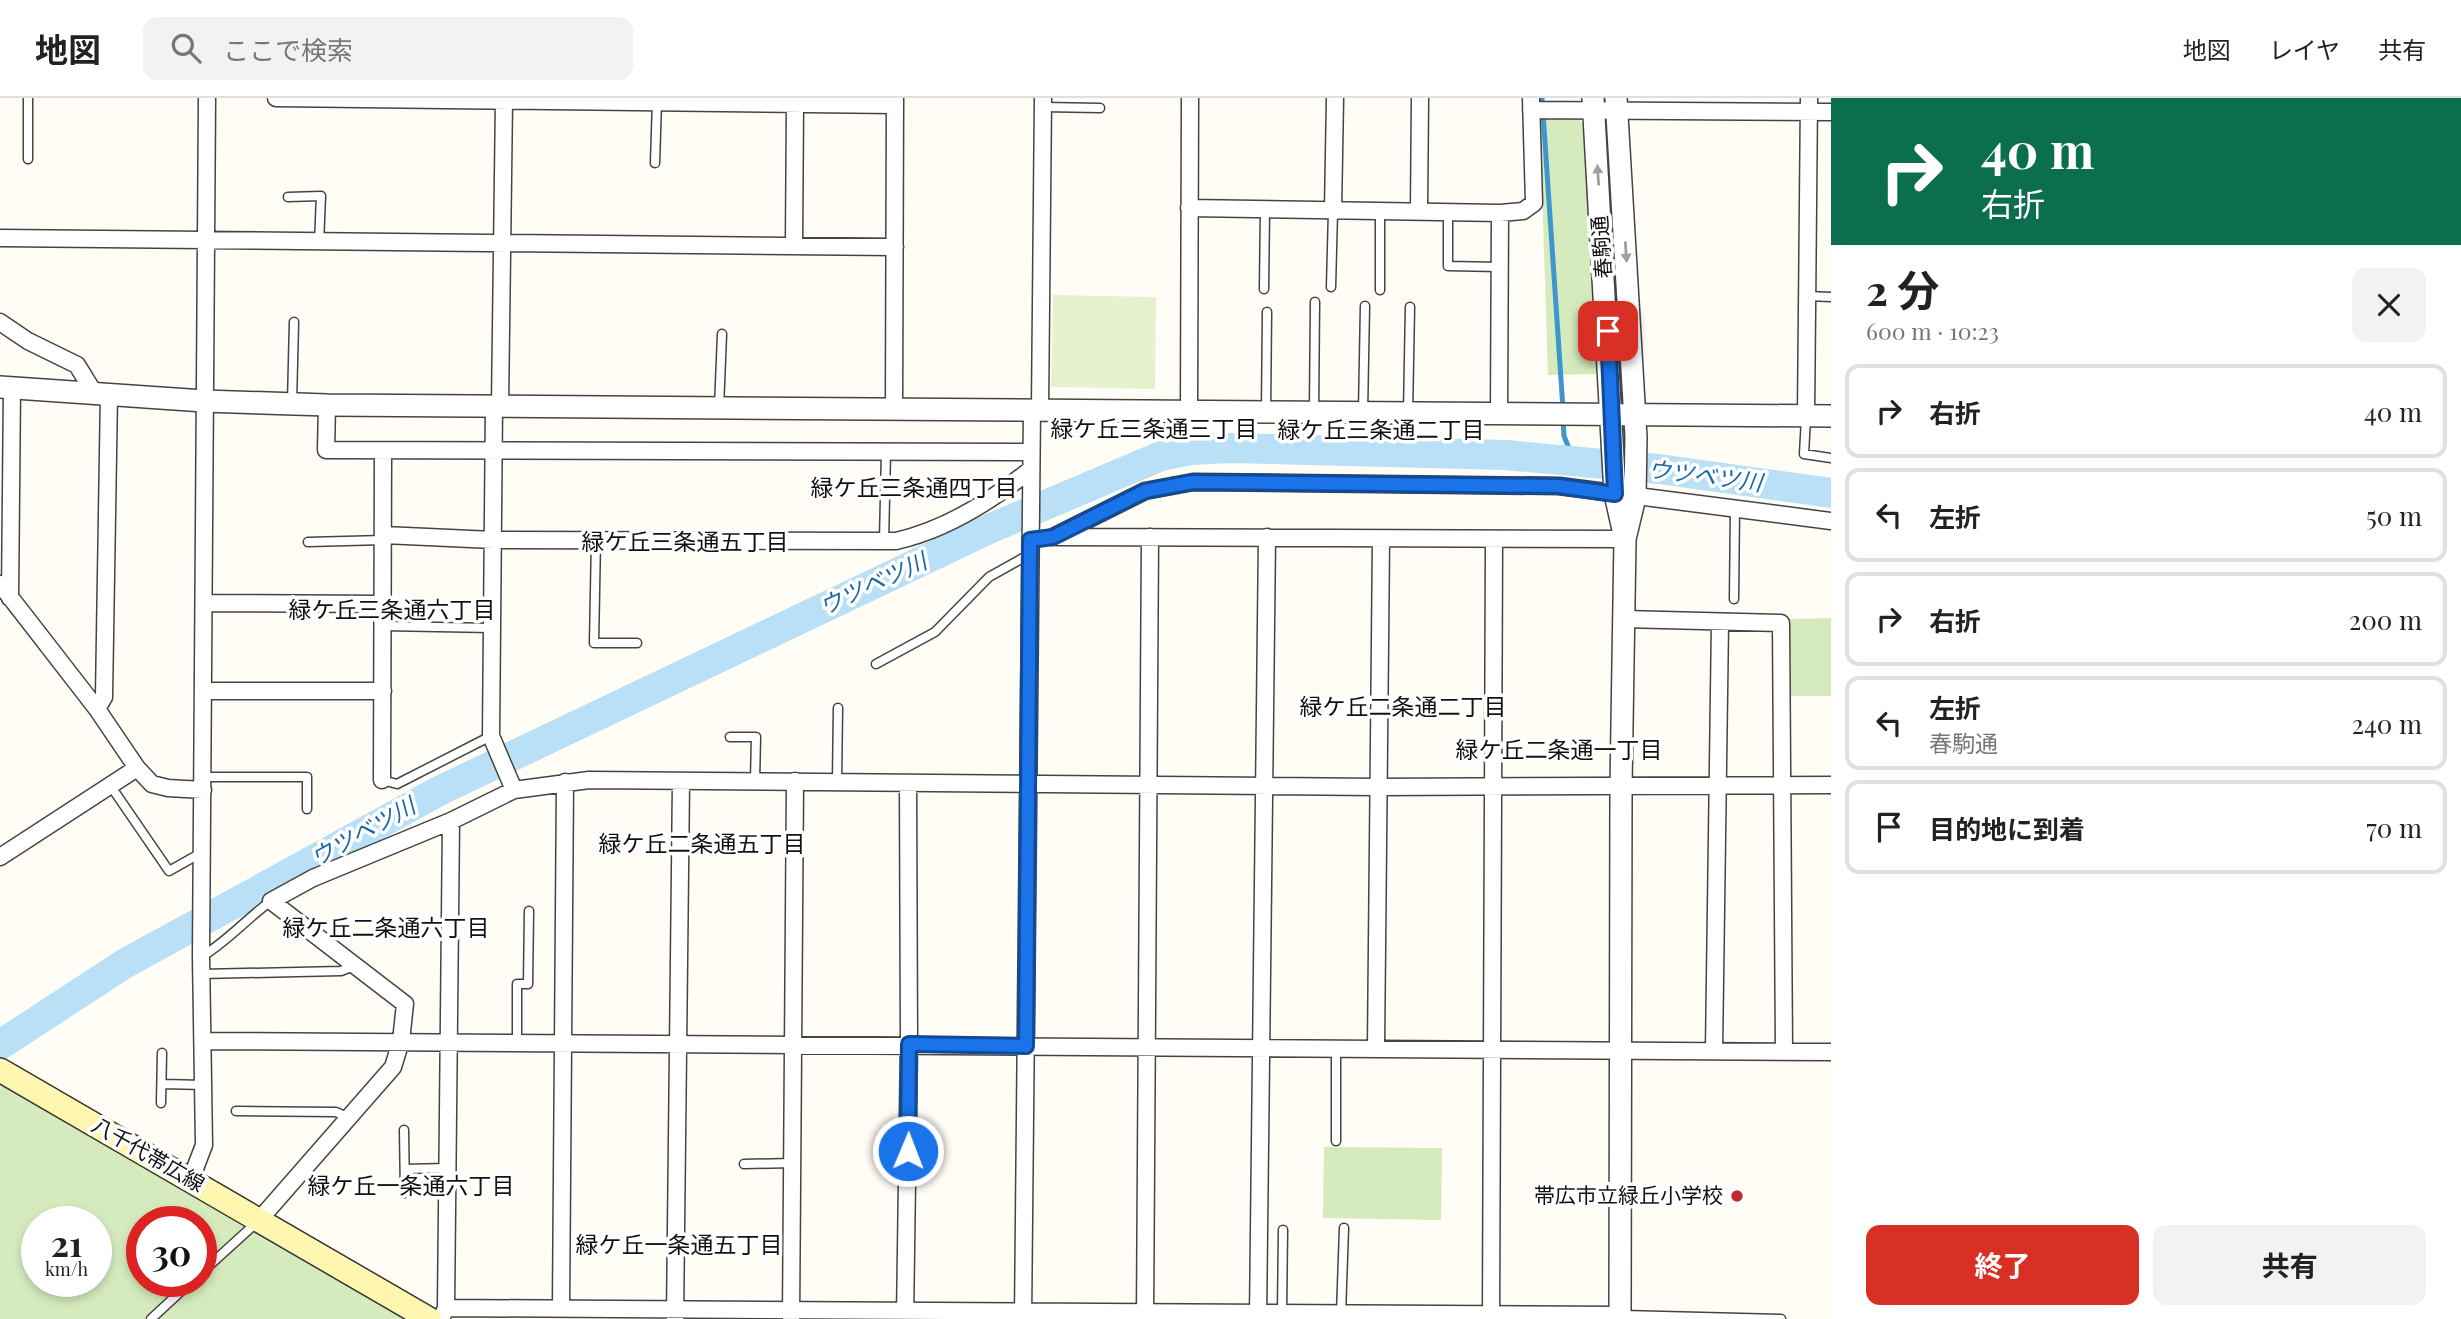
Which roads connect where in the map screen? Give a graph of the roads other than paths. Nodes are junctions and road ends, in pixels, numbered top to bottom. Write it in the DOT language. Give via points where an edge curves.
graph roads {
  1 [pos="28,98"];
  2 [pos="207,98"];
  3 [pos="276,98"];
  4 [pos="1190,98"];
  5 [pos="1335,98"];
  6 [pos="1420,98"];
  7 [pos="363,99"];
  8 [pos="474,99"];
  9 [pos="588,99"];
  10 [pos="504,100"];
  11 [pos="647,100"];
  12 [pos="757,100"];
  13 [pos="895,101"];
  14 [pos="795,102"];
  15 [pos="1043,102"];
  16 [pos="1531,104"];
  17 [pos="1593,104"];
  18 [pos="1616,104"];
  19 [pos="1708,104"];
  20 [pos="1809,105"];
  21 [pos="1100,108"];
  22 [pos="1831,111"];
  23 [pos="28,159"];
  24 [pos="655,163"];
  25 [pos="288,197"];
  26 [pos="1189,208"];
  27 [pos="1265,210"];
  28 [pos="1419,210"];
  29 [pos="1333,211"];
  30 [pos="1380,211"];
  31 [pos="1448,211"];
  32 [pos="1500,213"];
  33 [pos="0,238"];
  34 [pos="207,242"];
  35 [pos="319,243"];
  36 [pos="504,244"];
  37 [pos="794,245"];
  38 [pos="895,247"];
  39 [pos="1500,267"];
  40 [pos="1331,287"];
  41 [pos="1264,289"];
  42 [pos="1380,290"];
  43 [pos="1807,296"];
  44 [pos="1831,297"];
  45 [pos="1315,302"];
  46 [pos="1366,306"];
  47 [pos="1410,307"];
  48 [pos="1267,313"];
  49 [pos="0,322"];
  50 [pos="295,322"];
  51 [pos="722,334"];
  52 [pos="6,387"];
  53 [pos="101,392"];
  54 [pos="204,401"];
  55 [pos="292,404"];
  56 [pos="327,405"];
  57 [pos="497,406"];
  58 [pos="719,408"];
  59 [pos="1036,409"];
  60 [pos="894,410"];
  61 [pos="1189,411"];
  62 [pos="1266,412"];
  63 [pos="1314,412"];
  64 [pos="1363,412"];
  65 [pos="1408,413"];
  66 [pos="1499,413"];
  67 [pos="1636,415"];
  68 [pos="1806,416"];
  69 [pos="1831,416"];
  70 [pos="1614,425"];
  71 [pos="494,451"];
  72 [pos="886,451"];
  73 [pos="383,452"];
  74 [pos="1031,452"];
  75 [pos="1831,458"];
  76 [pos="1030,470"];
  77 [pos="1625,489"];
  78 [pos="1735,509"];
  79 [pos="1831,521"];
  80 [pos="1053,537"];
  81 [pos="1150,537"];
  82 [pos="1267,537"];
  83 [pos="384,538"];
  84 [pos="1625,539"];
  85 [pos="493,540"];
  86 [pos="596,540"];
  87 [pos="1381,540"];
  88 [pos="1494,540"];
  89 [pos="308,542"];
  90 [pos="884,542"];
  91 [pos="1030,542"];
  92 [pos="0,584"];
  93 [pos="10,598"];
  94 [pos="1734,599"];
  95 [pos="205,603"];
  96 [pos="384,604"];
  97 [pos="1624,619"];
  98 [pos="1720,622"];
  99 [pos="383,626"];
  100 [pos="492,628"];
  101 [pos="637,643"];
  102 [pos="876,664"];
  103 [pos="205,691"];
  104 [pos="383,691"];
  105 [pos="838,708"];
  106 [pos="97,709"];
  107 [pos="730,737"];
  108 [pos="492,739"];
  109 [pos="137,768"];
  110 [pos="382,780"];
  111 [pos="681,781"];
  112 [pos="755,781"];
  113 [pos="794,781"];
  114 [pos="565,782"];
  115 [pos="837,782"];
  116 [pos="204,783"];
  117 [pos="908,783"];
  118 [pos="1027,784"];
  119 [pos="110,785"];
  120 [pos="512,785"];
  121 [pos="1147,785"];
  122 [pos="1262,785"];
  123 [pos="1784,785"];
  124 [pos="1831,785"];
  125 [pos="1376,786"];
  126 [pos="1492,786"];
  127 [pos="1716,786"];
  128 [pos="1621,787"];
  129 [pos="307,808"];
  130 [pos="452,821"];
  131 [pos="203,852"];
  132 [pos="0,857"];
  133 [pos="271,901"];
  134 [pos="529,911"];
  135 [pos="201,957"];
  136 [pos="354,966"];
  137 [pos="202,974"];
  138 [pos="203,1041"];
  139 [pos="401,1041"];
  140 [pos="448,1041"];
  141 [pos="517,1042"];
  142 [pos="565,1042"];
  143 [pos="678,1042"];
  144 [pos="794,1044"];
  145 [pos="909,1044"];
  146 [pos="1026,1046"];
  147 [pos="1262,1046"];
  148 [pos="1336,1047"];
  149 [pos="1145,1048"];
  150 [pos="1376,1048"];
  151 [pos="1491,1049"];
  152 [pos="1621,1050"];
  153 [pos="1714,1051"];
  154 [pos="1784,1052"];
  155 [pos="1831,1052"];
  156 [pos="162,1053"];
  157 [pos="5,1073"];
  158 [pos="162,1084"];
  159 [pos="204,1085"];
  160 [pos="161,1103"];
  161 [pos="236,1111"];
  162 [pos="349,1118"];
  163 [pos="404,1130"];
  164 [pos="1336,1141"];
  165 [pos="793,1163"];
  166 [pos="744,1164"];
  167 [pos="447,1168"];
  168 [pos="405,1169"];
  169 [pos="191,1180"];
  170 [pos="405,1193"];
  171 [pos="260,1219"];
  172 [pos="1344,1228"];
  173 [pos="1283,1230"];
  174 [pos="217,1258"];
  175 [pos="175,1297"];
  176 [pos="1282,1313"];
  177 [pos="561,1314"];
  178 [pos="675,1314"];
  179 [pos="791,1314"];
  180 [pos="1342,1314"];
  181 [pos="439,1315"];
  182 [pos="905,1315"];
  183 [pos="1023,1315"];
  184 [pos="1145,1316"];
  185 [pos="1258,1316"];
  186 [pos="1372,1316"];
  187 [pos="1491,1317"];
  188 [pos="1620,1317"];
  189 [pos="151,1319"];
  190 [pos="1781,1319"];
  1 -- 23 [label="lane"];
  2 -- 34 [label="street"];
  3 -- 7 [label="street"];
  4 -- 26 [label="street"];
  5 -- 29 [label="street"];
  6 -- 28 [label="street"];
  7 -- 8 [label="street"];
  8 -- 10 [label="street"];
  9 -- 10 [label="street"];
  9 -- 11 [label="street"];
  10 -- 36 [label="street"];
  11 -- 12 [label="street"];
  11 -- 24 [label="lane"];
  12 -- 14 [label="street"];
  13 -- 14 [label="street"];
  13 -- 38 [label="street"];
  14 -- 37 [label="street"];
  15 -- 21 [label="lane"];
  15 -- 59 [label="street"];
  16 -- 17 [label="street"];
  16 -- 32 [label="street" via="1534,203 1523,211"];
  17 -- 18 [label="street"];
  70 -- 17 [label="street, 春駒通, one-way"];
  18 -- 19 [label="street"];
  18 -- 67 [label="street, 春駒通, one-way"];
  19 -- 20 [label="street"];
  20 -- 22 [label="street"];
  20 -- 43 [label="street"];
  25 -- 35 [label="lane" via="321,196"];
  26 -- 27 [label="street"];
  26 -- 61 [label="street"];
  27 -- 29 [label="street"];
  27 -- 41 [label="lane"];
  28 -- 30 [label="street"];
  28 -- 31 [label="street"];
  29 -- 30 [label="street"];
  29 -- 40 [label="lane"];
  30 -- 42 [label="lane"];
  31 -- 32 [label="street"];
  31 -- 39 [label="lane" via="1448,266"];
  32 -- 39 [label="street"];
  33 -- 34 [label="street"];
  34 -- 35 [label="street"];
  34 -- 54 [label="street"];
  35 -- 36 [label="street"];
  36 -- 37 [label="street"];
  36 -- 57 [label="street"];
  37 -- 38 [label="street"];
  38 -- 60 [label="street"];
  39 -- 66 [label="street"];
  43 -- 44 [label="lane"];
  43 -- 68 [label="street"];
  45 -- 63 [label="lane"];
  46 -- 64 [label="lane"];
  47 -- 65 [label="lane"];
  48 -- 62 [label="lane"];
  49 -- 53 [label="street" via="77,365"];
  50 -- 55 [label="lane"];
  51 -- 58 [label="lane"];
  52 -- 53 [label="street"];
  52 -- 93 [label="street"];
  53 -- 54 [label="street"];
  53 -- 106 [label="street" via="104,697"];
  54 -- 55 [label="street"];
  54 -- 95 [label="street"];
  55 -- 56 [label="street"];
  56 -- 57 [label="street"];
  56 -- 73 [label="street" via="326,450"];
  57 -- 58 [label="street"];
  57 -- 71 [label="street"];
  58 -- 60 [label="street"];
  59 -- 60 [label="street"];
  59 -- 61 [label="street"];
  59 -- 74 [label="street"];
  61 -- 62 [label="street"];
  62 -- 63 [label="street"];
  63 -- 64 [label="street"];
  64 -- 65 [label="street"];
  65 -- 66 [label="street"];
  66 -- 70 [label="street"];
  67 -- 68 [label="street"];
  67 -- 70 [label="street"];
  67 -- 77 [label="street, 春駒通"];
  68 -- 69 [label="street"];
  68 -- 75 [label="lane" via="1804,454"];
  70 -- 77 [label="street, 春駒通"];
  71 -- 72 [label="street"];
  71 -- 73 [label="street"];
  71 -- 85 [label="street"];
  72 -- 74 [label="street"];
  72 -- 90 [label="lane"];
  73 -- 83 [label="street"];
  74 -- 76 [label="street"];
  76 -- 90 [label="street" via="980,506 918,536"];
  76 -- 91 [label="street"];
  77 -- 78 [label="street"];
  77 -- 80 [label="street" via="1193,482 1145,491"];
  77 -- 84 [label="street, 春駒通"];
  78 -- 79 [label="street"];
  78 -- 94 [label="lane"];
  80 -- 81 [label="street"];
  80 -- 91 [label="street"];
  81 -- 82 [label="street"];
  81 -- 121 [label="street"];
  82 -- 87 [label="street"];
  82 -- 122 [label="street"];
  83 -- 85 [label="street"];
  83 -- 89 [label="lane"];
  83 -- 96 [label="street"];
  84 -- 88 [label="street"];
  84 -- 97 [label="street, 春駒通"];
  85 -- 86 [label="street"];
  85 -- 100 [label="street"];
  86 -- 90 [label="street"];
  86 -- 101 [label="lane" via="594,643"];
  87 -- 88 [label="street"];
  87 -- 125 [label="street"];
  88 -- 126 [label="street"];
  91 -- 102 [label="lane" via="989,576 935,632"];
  91 -- 118 [label="street"];
  92 -- 93 [label="street"];
  93 -- 106 [label="street"];
  95 -- 96 [label="street"];
  95 -- 103 [label="street"];
  96 -- 99 [label="street"];
  97 -- 98 [label="street"];
  97 -- 128 [label="street, 春駒通"];
  98 -- 123 [label="street" via="1781,623"];
  98 -- 127 [label="street"];
  99 -- 100 [label="lane"];
  99 -- 104 [label="street"];
  100 -- 108 [label="street"];
  103 -- 104 [label="street"];
  103 -- 116 [label="street"];
  104 -- 110 [label="street"];
  105 -- 115 [label="lane"];
  106 -- 109 [label="street"];
  107 -- 112 [label="lane" via="756,737"];
  108 -- 110 [label="lane" via="397,784"];
  108 -- 120 [label="street"];
  109 -- 116 [label="street" via="152,784"];
  109 -- 119 [label="street"];
  111 -- 112 [label="street"];
  111 -- 114 [label="street"];
  111 -- 143 [label="street"];
  112 -- 113 [label="street"];
  113 -- 115 [label="street"];
  113 -- 144 [label="street"];
  114 -- 120 [label="street"];
  114 -- 142 [label="street"];
  115 -- 117 [label="street"];
  116 -- 129 [label="lane" via="307,776"];
  116 -- 131 [label="street"];
  117 -- 118 [label="street"];
  117 -- 145 [label="street"];
  118 -- 121 [label="street"];
  118 -- 146 [label="street"];
  119 -- 131 [label="lane" via="169,871"];
  119 -- 132 [label="street"];
  120 -- 130 [label="street"];
  121 -- 122 [label="street"];
  121 -- 149 [label="street"];
  122 -- 125 [label="street"];
  122 -- 147 [label="street"];
  123 -- 124 [label="street"];
  123 -- 127 [label="street"];
  123 -- 154 [label="street"];
  125 -- 126 [label="street"];
  125 -- 150 [label="street"];
  126 -- 128 [label="street"];
  126 -- 151 [label="street"];
  127 -- 128 [label="street"];
  127 -- 153 [label="street"];
  128 -- 152 [label="street, 春駒通"];
  130 -- 133 [label="street" via="313,878"];
  130 -- 140 [label="street"];
  131 -- 135 [label="street"];
  133 -- 135 [label="lane" via="227,942"];
  133 -- 136 [label="street"];
  134 -- 141 [label="lane" via="528,984 517,984"];
  135 -- 137 [label="street"];
  136 -- 137 [label="lane" via="341,971"];
  136 -- 139 [label="street" via="405,1004"];
  137 -- 138 [label="street"];
  138 -- 139 [label="street"];
  138 -- 159 [label="street"];
  139 -- 140 [label="street"];
  139 -- 162 [label="street" via="394,1067"];
  140 -- 141 [label="street"];
  140 -- 167 [label="street"];
  141 -- 142 [label="street"];
  142 -- 143 [label="street"];
  142 -- 177 [label="street"];
  143 -- 144 [label="street"];
  143 -- 178 [label="street"];
  144 -- 145 [label="street"];
  144 -- 165 [label="street"];
  145 -- 146 [label="street"];
  145 -- 182 [label="street"];
  146 -- 149 [label="street"];
  146 -- 183 [label="street"];
  147 -- 148 [label="street"];
  147 -- 149 [label="street"];
  147 -- 185 [label="street"];
  148 -- 150 [label="street"];
  148 -- 164 [label="lane"];
  149 -- 184 [label="street"];
  150 -- 151 [label="street"];
  151 -- 152 [label="street"];
  151 -- 187 [label="street"];
  152 -- 153 [label="street"];
  152 -- 188 [label="street, 春駒通"];
  153 -- 154 [label="street"];
  154 -- 155 [label="street"];
  156 -- 158 [label="lane"];
  157 -- 169 [label="main road, 八千代帯広線"];
  158 -- 159 [label="lane"];
  158 -- 160 [label="lane"];
  159 -- 169 [label="street" via="204,1145"];
  161 -- 162 [label="lane" via="336,1112"];
  162 -- 171 [label="street"];
  163 -- 168 [label="lane"];
  165 -- 166 [label="lane"];
  165 -- 179 [label="street"];
  167 -- 168 [label="lane"];
  167 -- 181 [label="street"];
  168 -- 170 [label="lane"];
  169 -- 171 [label="main road, 八千代帯広線"];
  171 -- 174 [label="lane"];
  171 -- 181 [label="main road, 八千代帯広線"];
  172 -- 180 [label="lane"];
  173 -- 176 [label="lane"];
  175 -- 189 [label="lane"];
  176 -- 180 [label="street"];
  176 -- 185 [label="street"];
  177 -- 178 [label="street"];
  177 -- 181 [label="street"];
  178 -- 179 [label="street"];
  179 -- 182 [label="street"];
  180 -- 186 [label="street"];
  182 -- 183 [label="street"];
  183 -- 184 [label="street"];
  184 -- 185 [label="street"];
  186 -- 187 [label="street"];
  187 -- 188 [label="street"];
  188 -- 190 [label="lane"];
}
